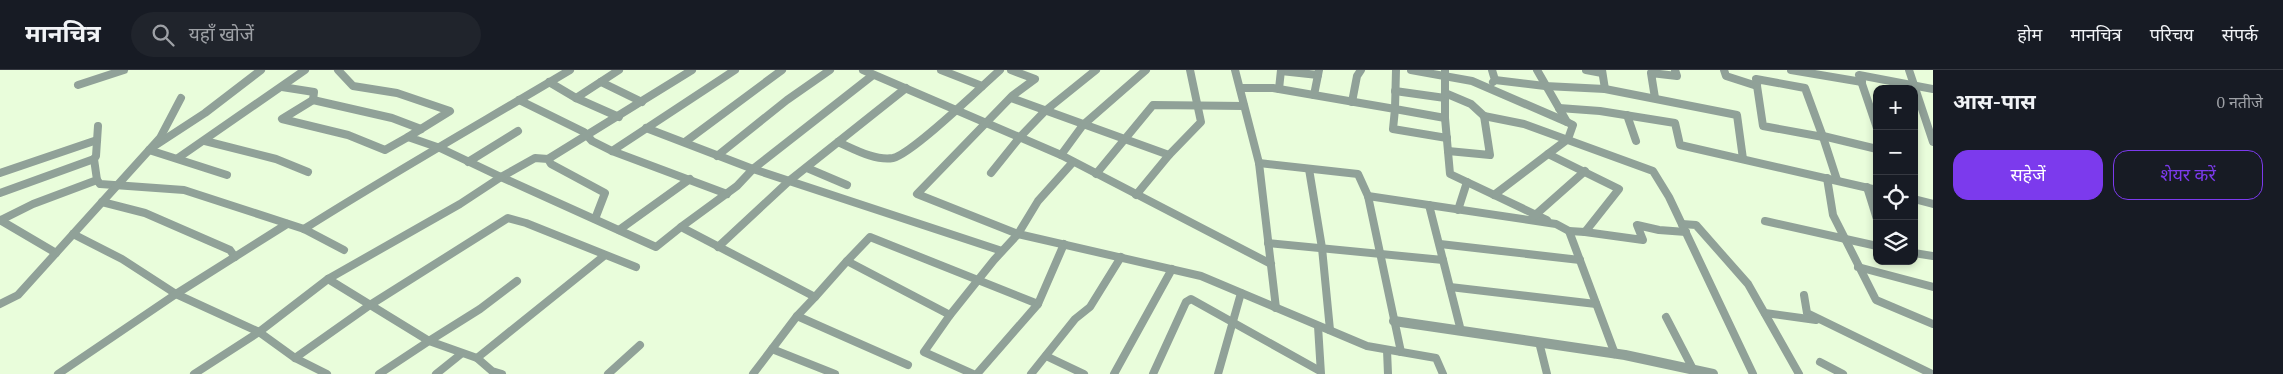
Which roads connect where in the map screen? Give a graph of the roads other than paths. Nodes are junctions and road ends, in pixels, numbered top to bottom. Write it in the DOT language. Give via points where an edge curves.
graph roads {
  1 [pos="124,70"];
  2 [pos="261,70"];
  3 [pos="305,70"];
  4 [pos="338,70"];
  5 [pos="570,70"];
  6 [pos="619,70"];
  7 [pos="692,70"];
  8 [pos="735,70"];
  9 [pos="782,70"];
  10 [pos="830,70"];
  11 [pos="863,70"];
  12 [pos="941,70"];
  13 [pos="1000,70"];
  14 [pos="1011,70"];
  15 [pos="1035,70"];
  16 [pos="1096,70"];
  17 [pos="1146,70"];
  18 [pos="1190,70"];
  19 [pos="1235,70"];
  20 [pos="1281,70"];
  21 [pos="1360,70"];
  22 [pos="1396,70"];
  23 [pos="1411,70"];
  24 [pos="1492,70"];
  25 [pos="1537,70"];
  26 [pos="1586,70"];
  27 [pos="1675,70"];
  28 [pos="1724,70"];
  29 [pos="1791,70"];
  30 [pos="1909,70"];
  31 [pos="1602,71"];
  32 [pos="1319,72"];
  33 [pos="1445,73"];
  34 [pos="873,75"];
  35 [pos="1027,76"];
  36 [pos="1496,80"];
  37 [pos="549,82"];
  38 [pos="601,82"];
  39 [pos="1862,82"];
  40 [pos="78,85"];
  41 [pos="1914,85"];
  42 [pos="982,86"];
  43 [pos="1545,86"];
  44 [pos="1757,86"];
  45 [pos="1918,86"];
  46 [pos="282,87"];
  47 [pos="906,88"];
  48 [pos="1240,88"];
  49 [pos="1487,88"];
  50 [pos="1279,89"];
  51 [pos="1605,89"];
  52 [pos="1933,89"];
  53 [pos="1395,90"];
  54 [pos="1314,95"];
  55 [pos="1445,96"];
  56 [pos="1918,97"];
  57 [pos="181,98"];
  58 [pos="576,98"];
  59 [pos="1011,98"];
  60 [pos="1655,98"];
  61 [pos="313,100"];
  62 [pos="519,100"];
  63 [pos="642,102"];
  64 [pos="1352,102"];
  65 [pos="1196,106"];
  66 [pos="1244,106"];
  67 [pos="1559,108"];
  68 [pos="956,109"];
  69 [pos="1395,109"];
  70 [pos="1044,111"];
  71 [pos="1627,115"];
  72 [pos="1484,116"];
  73 [pos="1873,116"];
  74 [pos="619,117"];
  75 [pos="1445,118"];
  76 [pos="988,122"];
  77 [pos="1567,122"];
  78 [pos="1083,125"];
  79 [pos="98,126"];
  80 [pos="646,128"];
  81 [pos="421,129"];
  82 [pos="518,131"];
  83 [pos="588,136"];
  84 [pos="408,137"];
  85 [pos="1020,137"];
  86 [pos="1823,137"];
  87 [pos="1447,138"];
  88 [pos="1568,139"];
  89 [pos="97,140"];
  90 [pos="1124,140"];
  91 [pos="205,141"];
  92 [pos="1636,141"];
  93 [pos="685,142"];
  94 [pos="838,142"];
  95 [pos="1933,142"];
  96 [pos="440,148"];
  97 [pos="1873,148"];
  98 [pos="148,150"];
  99 [pos="612,151"];
  100 [pos="1448,151"];
  101 [pos="1548,154"];
  102 [pos="1061,155"];
  103 [pos="1169,155"];
  104 [pos="717,156"];
  105 [pos="178,158"];
  106 [pos="94,159"];
  107 [pos="1743,159"];
  108 [pos="548,160"];
  109 [pos="468,162"];
  110 [pos="1073,162"];
  111 [pos="1259,164"];
  112 [pos="807,168"];
  113 [pos="1309,168"];
  114 [pos="753,169"];
  115 [pos="1586,171"];
  116 [pos="308,172"];
  117 [pos="0,173"];
  118 [pos="991,173"];
  119 [pos="1096,174"];
  120 [pos="227,175"];
  121 [pos="500,177"];
  122 [pos="1827,178"];
  123 [pos="690,179"];
  124 [pos="97,180"];
  125 [pos="1837,180"];
  126 [pos="789,182"];
  127 [pos="1467,182"];
  128 [pos="118,184"];
  129 [pos="848,185"];
  130 [pos="1867,188"];
  131 [pos="1873,189"];
  132 [pos="0,193"];
  133 [pos="727,194"];
  134 [pos="1136,195"];
  135 [pos="1494,195"];
  136 [pos="1368,196"];
  137 [pos="1918,199"];
  138 [pos="102,202"];
  139 [pos="1933,204"];
  140 [pos="1429,206"];
  141 [pos="1873,206"];
  142 [pos="1458,210"];
  143 [pos="1535,215"];
  144 [pos="594,219"];
  145 [pos="0,220"];
  146 [pos="1527,220"];
  147 [pos="1765,221"];
  148 [pos="287,224"];
  149 [pos="1556,224"];
  150 [pos="1682,224"];
  151 [pos="681,227"];
  152 [pos="304,228"];
  153 [pos="618,230"];
  154 [pos="1569,231"];
  155 [pos="1585,232"];
  156 [pos="1686,232"];
  157 [pos="73,234"];
  158 [pos="1018,234"];
  159 [pos="1844,239"];
  160 [pos="1268,243"];
  161 [pos="1064,244"];
  162 [pos="1440,244"];
  163 [pos="1873,245"];
  164 [pos="718,247"];
  165 [pos="1322,248"];
  166 [pos="344,250"];
  167 [pos="1002,251"];
  168 [pos="1380,252"];
  169 [pos="56,253"];
  170 [pos="1918,254"];
  171 [pos="604,256"];
  172 [pos="1933,256"];
  173 [pos="235,257"];
  174 [pos="1121,257"];
  175 [pos="1443,260"];
  176 [pos="1580,260"];
  177 [pos="846,261"];
  178 [pos="1271,264"];
  179 [pos="636,267"];
  180 [pos="1858,267"];
  181 [pos="1172,269"];
  182 [pos="328,279"];
  183 [pos="978,280"];
  184 [pos="517,281"];
  185 [pos="1450,287"];
  186 [pos="1933,287"];
  187 [pos="1241,293"];
  188 [pos="176,294"];
  189 [pos="1804,295"];
  190 [pos="814,297"];
  191 [pos="0,304"];
  192 [pos="1038,304"];
  193 [pos="1596,304"];
  194 [pos="370,305"];
  195 [pos="1276,308"];
  196 [pos="1765,313"];
  197 [pos="950,315"];
  198 [pos="797,316"];
  199 [pos="1666,317"];
  200 [pos="1232,320"];
  201 [pos="1394,320"];
  202 [pos="1823,321"];
  203 [pos="1933,324"];
  204 [pos="1318,326"];
  205 [pos="1330,330"];
  206 [pos="1461,331"];
  207 [pos="260,332"];
  208 [pos="429,341"];
  209 [pos="1539,342"];
  210 [pos="640,344"];
  211 [pos="772,349"];
  212 [pos="1387,350"];
  213 [pos="1401,352"];
  214 [pos="461,354"];
  215 [pos="1615,354"];
  216 [pos="1046,356"];
  217 [pos="295,358"];
  218 [pos="477,358"];
  219 [pos="1820,362"];
  220 [pos="908,366"];
  221 [pos="813,371"];
  222 [pos="1694,371"];
  223 [pos="490,372"];
  224 [pos="1320,372"];
  225 [pos="58,374"];
  226 [pos="194,374"];
  227 [pos="327,374"];
  228 [pos="378,374"];
  229 [pos="436,374"];
  230 [pos="502,374"];
  231 [pos="608,374"];
  232 [pos="753,374"];
  233 [pos="835,374"];
  234 [pos="973,374"];
  235 [pos="977,374"];
  236 [pos="1031,374"];
  237 [pos="1084,374"];
  238 [pos="1114,374"];
  239 [pos="1154,374"];
  240 [pos="1218,374"];
  241 [pos="1388,374"];
  242 [pos="1442,374"];
  243 [pos="1547,374"];
  244 [pos="1713,374"];
  245 [pos="1753,374"];
  246 [pos="1799,374"];
  247 [pos="1843,374"];
  248 [pos="1932,374"];
  1 -- 40 [label="street"];
  2 -- 98 [label="street" via="205,114"];
  3 -- 46 [label="street"];
  4 -- 81 [label="street" via="353,86 397,93 450,111"];
  5 -- 37 [label="street"];
  6 -- 38 [label="street"];
  7 -- 63 [label="street"];
  8 -- 80 [label="street"];
  9 -- 93 [label="street"];
  10 -- 104 [label="street"];
  11 -- 34 [label="street"];
  12 -- 42 [label="street"];
  13 -- 42 [label="street"];
  14 -- 35 [label="street"];
  15 -- 35 [label="street"];
  16 -- 70 [label="street"];
  17 -- 78 [label="street"];
  18 -- 65 [label="street"];
  19 -- 48 [label="street"];
  20 -- 32 [label="street"];
  20 -- 50 [label="street"];
  21 -- 64 [label="street"];
  22 -- 53 [label="street"];
  23 -- 33 [label="street"];
  24 -- 36 [label="street"];
  25 -- 43 [label="street"];
  26 -- 31 [label="street"];
  27 -- 60 [label="street" via="1676,76 1651,73"];
  28 -- 44 [label="street" via="1726,76"];
  29 -- 39 [label="street"];
  30 -- 41 [label="street"];
  31 -- 51 [label="street"];
  32 -- 54 [label="street"];
  33 -- 49 [label="street"];
  33 -- 55 [label="street"];
  34 -- 47 [label="street"];
  34 -- 114 [label="street"];
  35 -- 59 [label="street" via="1035,79"];
  36 -- 43 [label="street"];
  36 -- 49 [label="street"];
  37 -- 58 [label="street"];
  37 -- 62 [label="street"];
  38 -- 58 [label="street"];
  38 -- 63 [label="street"];
  39 -- 41 [label="street" via="1859,75"];
  39 -- 73 [label="street"];
  42 -- 68 [label="street"];
  43 -- 51 [label="street"];
  43 -- 67 [label="street"];
  44 -- 86 [label="street" via="1763,126"];
  44 -- 86 [label="street" via="1756,79 1805,88"];
  45 -- 52 [label="street"];
  46 -- 61 [label="street" via="314,92"];
  46 -- 91 [label="street"];
  47 -- 68 [label="street"];
  47 -- 94 [label="street"];
  48 -- 50 [label="street"];
  48 -- 66 [label="street"];
  49 -- 77 [label="street"];
  50 -- 54 [label="street"];
  51 -- 60 [label="street"];
  53 -- 55 [label="street"];
  53 -- 69 [label="street"];
  54 -- 64 [label="street"];
  55 -- 72 [label="street" via="1471,104"];
  55 -- 75 [label="street"];
  56 -- 95 [label="street"];
  57 -- 98 [label="street" via="160,138"];
  58 -- 74 [label="street"];
  59 -- 70 [label="street"];
  59 -- 76 [label="street"];
  60 -- 107 [label="street" via="1738,115"];
  61 -- 81 [label="street" via="392,118"];
  61 -- 84 [label="street" via="282,119 348,135 385,150"];
  62 -- 83 [label="street"];
  62 -- 96 [label="street"];
  63 -- 74 [label="street"];
  64 -- 69 [label="street"];
  65 -- 66 [label="street"];
  65 -- 90 [label="street" via="1154,105"];
  65 -- 103 [label="street" via="1201,122"];
  66 -- 111 [label="street"];
  67 -- 71 [label="street"];
  67 -- 77 [label="street"];
  68 -- 76 [label="street"];
  68 -- 94 [label="street" via="913,147 894,158 878,158"];
  69 -- 75 [label="street"];
  69 -- 87 [label="street" via="1393,129"];
  70 -- 78 [label="street"];
  70 -- 85 [label="street"];
  71 -- 92 [label="street"];
  71 -- 107 [label="street" via="1675,123 1680,145"];
  72 -- 88 [label="street" via="1524,124"];
  72 -- 100 [label="street" via="1490,155"];
  74 -- 83 [label="street"];
  75 -- 87 [label="street"];
  76 -- 85 [label="street"];
  76 -- 158 [label="street" via="917,194"];
  77 -- 88 [label="street" via="1573,125"];
  78 -- 90 [label="street"];
  78 -- 102 [label="street"];
  79 -- 89 [label="street"];
  80 -- 93 [label="street"];
  80 -- 99 [label="street"];
  81 -- 84 [label="street"];
  82 -- 109 [label="street"];
  83 -- 99 [label="street"];
  83 -- 108 [label="street"];
  84 -- 96 [label="street"];
  85 -- 102 [label="street"];
  85 -- 118 [label="street"];
  86 -- 97 [label="street"];
  86 -- 125 [label="street"];
  87 -- 100 [label="street"];
  88 -- 101 [label="street"];
  88 -- 150 [label="street" via="1652,171"];
  89 -- 106 [label="street"];
  89 -- 117 [label="street"];
  90 -- 103 [label="street"];
  90 -- 119 [label="street"];
  91 -- 105 [label="street"];
  91 -- 116 [label="street" via="276,159"];
  93 -- 104 [label="street"];
  94 -- 112 [label="street"];
  96 -- 109 [label="street"];
  96 -- 152 [label="street"];
  98 -- 105 [label="street"];
  98 -- 128 [label="street"];
  99 -- 123 [label="street"];
  100 -- 127 [label="street" via="1450,174"];
  101 -- 115 [label="street"];
  101 -- 135 [label="street"];
  102 -- 110 [label="street"];
  103 -- 134 [label="street"];
  104 -- 114 [label="street"];
  105 -- 120 [label="street"];
  106 -- 124 [label="street"];
  106 -- 132 [label="street"];
  107 -- 122 [label="street"];
  108 -- 121 [label="street" via="536,158"];
  108 -- 144 [label="street" via="605,193"];
  109 -- 121 [label="street"];
  110 -- 119 [label="street"];
  110 -- 158 [label="street" via="1038,202"];
  111 -- 113 [label="street"];
  111 -- 160 [label="street"];
  112 -- 126 [label="street"];
  112 -- 129 [label="street"];
  113 -- 136 [label="street" via="1358,174"];
  113 -- 165 [label="street"];
  114 -- 126 [label="street"];
  114 -- 133 [label="street"];
  115 -- 143 [label="street"];
  115 -- 155 [label="street" via="1619,189"];
  119 -- 134 [label="street"];
  121 -- 144 [label="street"];
  121 -- 182 [label="street" via="460,204"];
  122 -- 125 [label="street"];
  122 -- 159 [label="street" via="1833,215"];
  123 -- 133 [label="street"];
  123 -- 153 [label="street"];
  124 -- 128 [label="street" via="100,184"];
  124 -- 145 [label="street"];
  125 -- 130 [label="street"];
  126 -- 164 [label="street"];
  126 -- 167 [label="street"];
  127 -- 135 [label="street"];
  127 -- 142 [label="street"];
  128 -- 138 [label="street"];
  128 -- 148 [label="street" via="184,190"];
  130 -- 131 [label="street"];
  130 -- 141 [label="street"];
  133 -- 151 [label="street"];
  134 -- 178 [label="street"];
  135 -- 143 [label="street"];
  136 -- 140 [label="street"];
  136 -- 168 [label="street"];
  137 -- 139 [label="street"];
  138 -- 157 [label="street"];
  138 -- 173 [label="street" via="145,213 230,250"];
  140 -- 142 [label="street"];
  140 -- 162 [label="street"];
  142 -- 146 [label="street"];
  143 -- 146 [label="street"];
  143 -- 149 [label="street"];
  144 -- 153 [label="street"];
  145 -- 169 [label="street"];
  146 -- 149 [label="street"];
  147 -- 159 [label="street"];
  148 -- 152 [label="street"];
  148 -- 173 [label="street"];
  149 -- 154 [label="street"];
  150 -- 156 [label="street"];
  150 -- 196 [label="street" via="1696,225 1727,258"];
  151 -- 153 [label="street" via="656,247"];
  151 -- 164 [label="street"];
  152 -- 166 [label="street"];
  154 -- 155 [label="street"];
  154 -- 176 [label="street"];
  155 -- 156 [label="street" via="1643,240 1638,225"];
  156 -- 245 [label="street"];
  157 -- 169 [label="street"];
  157 -- 188 [label="street" via="122,259"];
  158 -- 161 [label="street"];
  158 -- 167 [label="street"];
  159 -- 163 [label="street"];
  159 -- 180 [label="street"];
  160 -- 165 [label="street"];
  160 -- 178 [label="street"];
  161 -- 174 [label="street"];
  161 -- 192 [label="street"];
  162 -- 175 [label="street"];
  162 -- 176 [label="street"];
  164 -- 190 [label="street"];
  165 -- 168 [label="street"];
  165 -- 205 [label="street"];
  167 -- 183 [label="street"];
  168 -- 175 [label="street"];
  168 -- 201 [label="street"];
  169 -- 191 [label="street" via="18,295"];
  170 -- 172 [label="street"];
  171 -- 179 [label="street"];
  171 -- 194 [label="street" via="508,218"];
  171 -- 218 [label="street"];
  173 -- 188 [label="street"];
  174 -- 181 [label="street"];
  174 -- 216 [label="street" via="1090,307 1075,319"];
  175 -- 185 [label="street"];
  176 -- 193 [label="street"];
  177 -- 183 [label="street" via="870,237"];
  177 -- 190 [label="street"];
  177 -- 197 [label="street"];
  178 -- 195 [label="street"];
  180 -- 186 [label="street"];
  180 -- 203 [label="street" via="1876,300"];
  181 -- 187 [label="street" via="1201,276"];
  181 -- 238 [label="street"];
  182 -- 194 [label="street"];
  182 -- 207 [label="street"];
  183 -- 192 [label="street"];
  183 -- 197 [label="street"];
  184 -- 208 [label="street"];
  185 -- 193 [label="street"];
  185 -- 206 [label="street"];
  187 -- 195 [label="street"];
  187 -- 200 [label="street"];
  188 -- 207 [label="street"];
  188 -- 225 [label="street"];
  189 -- 202 [label="street" via="1807,313"];
  190 -- 198 [label="street"];
  192 -- 235 [label="street"];
  193 -- 215 [label="street"];
  194 -- 208 [label="street"];
  194 -- 217 [label="street"];
  195 -- 204 [label="street"];
  196 -- 202 [label="street"];
  196 -- 246 [label="street"];
  197 -- 234 [label="street" via="924,352"];
  198 -- 211 [label="street"];
  198 -- 220 [label="street"];
  199 -- 222 [label="street"];
  200 -- 224 [label="street"];
  200 -- 239 [label="street" via="1191,299 1186,302"];
  200 -- 240 [label="street"];
  201 -- 206 [label="street"];
  201 -- 213 [label="street"];
  202 -- 248 [label="street"];
  204 -- 205 [label="street"];
  204 -- 224 [label="street"];
  205 -- 212 [label="street" via="1367,346"];
  206 -- 209 [label="street"];
  207 -- 217 [label="street"];
  207 -- 226 [label="street"];
  208 -- 214 [label="street"];
  208 -- 228 [label="street"];
  209 -- 215 [label="street"];
  209 -- 243 [label="street"];
  210 -- 231 [label="street"];
  211 -- 221 [label="street"];
  211 -- 232 [label="street"];
  212 -- 213 [label="street"];
  212 -- 241 [label="street"];
  213 -- 242 [label="street" via="1436,358"];
  214 -- 218 [label="street"];
  214 -- 229 [label="street"];
  215 -- 222 [label="street"];
  216 -- 236 [label="street"];
  216 -- 237 [label="street"];
  217 -- 227 [label="street"];
  218 -- 223 [label="street"];
  219 -- 247 [label="street"];
  221 -- 233 [label="street"];
  222 -- 244 [label="street"];
  223 -- 230 [label="street"];
}
